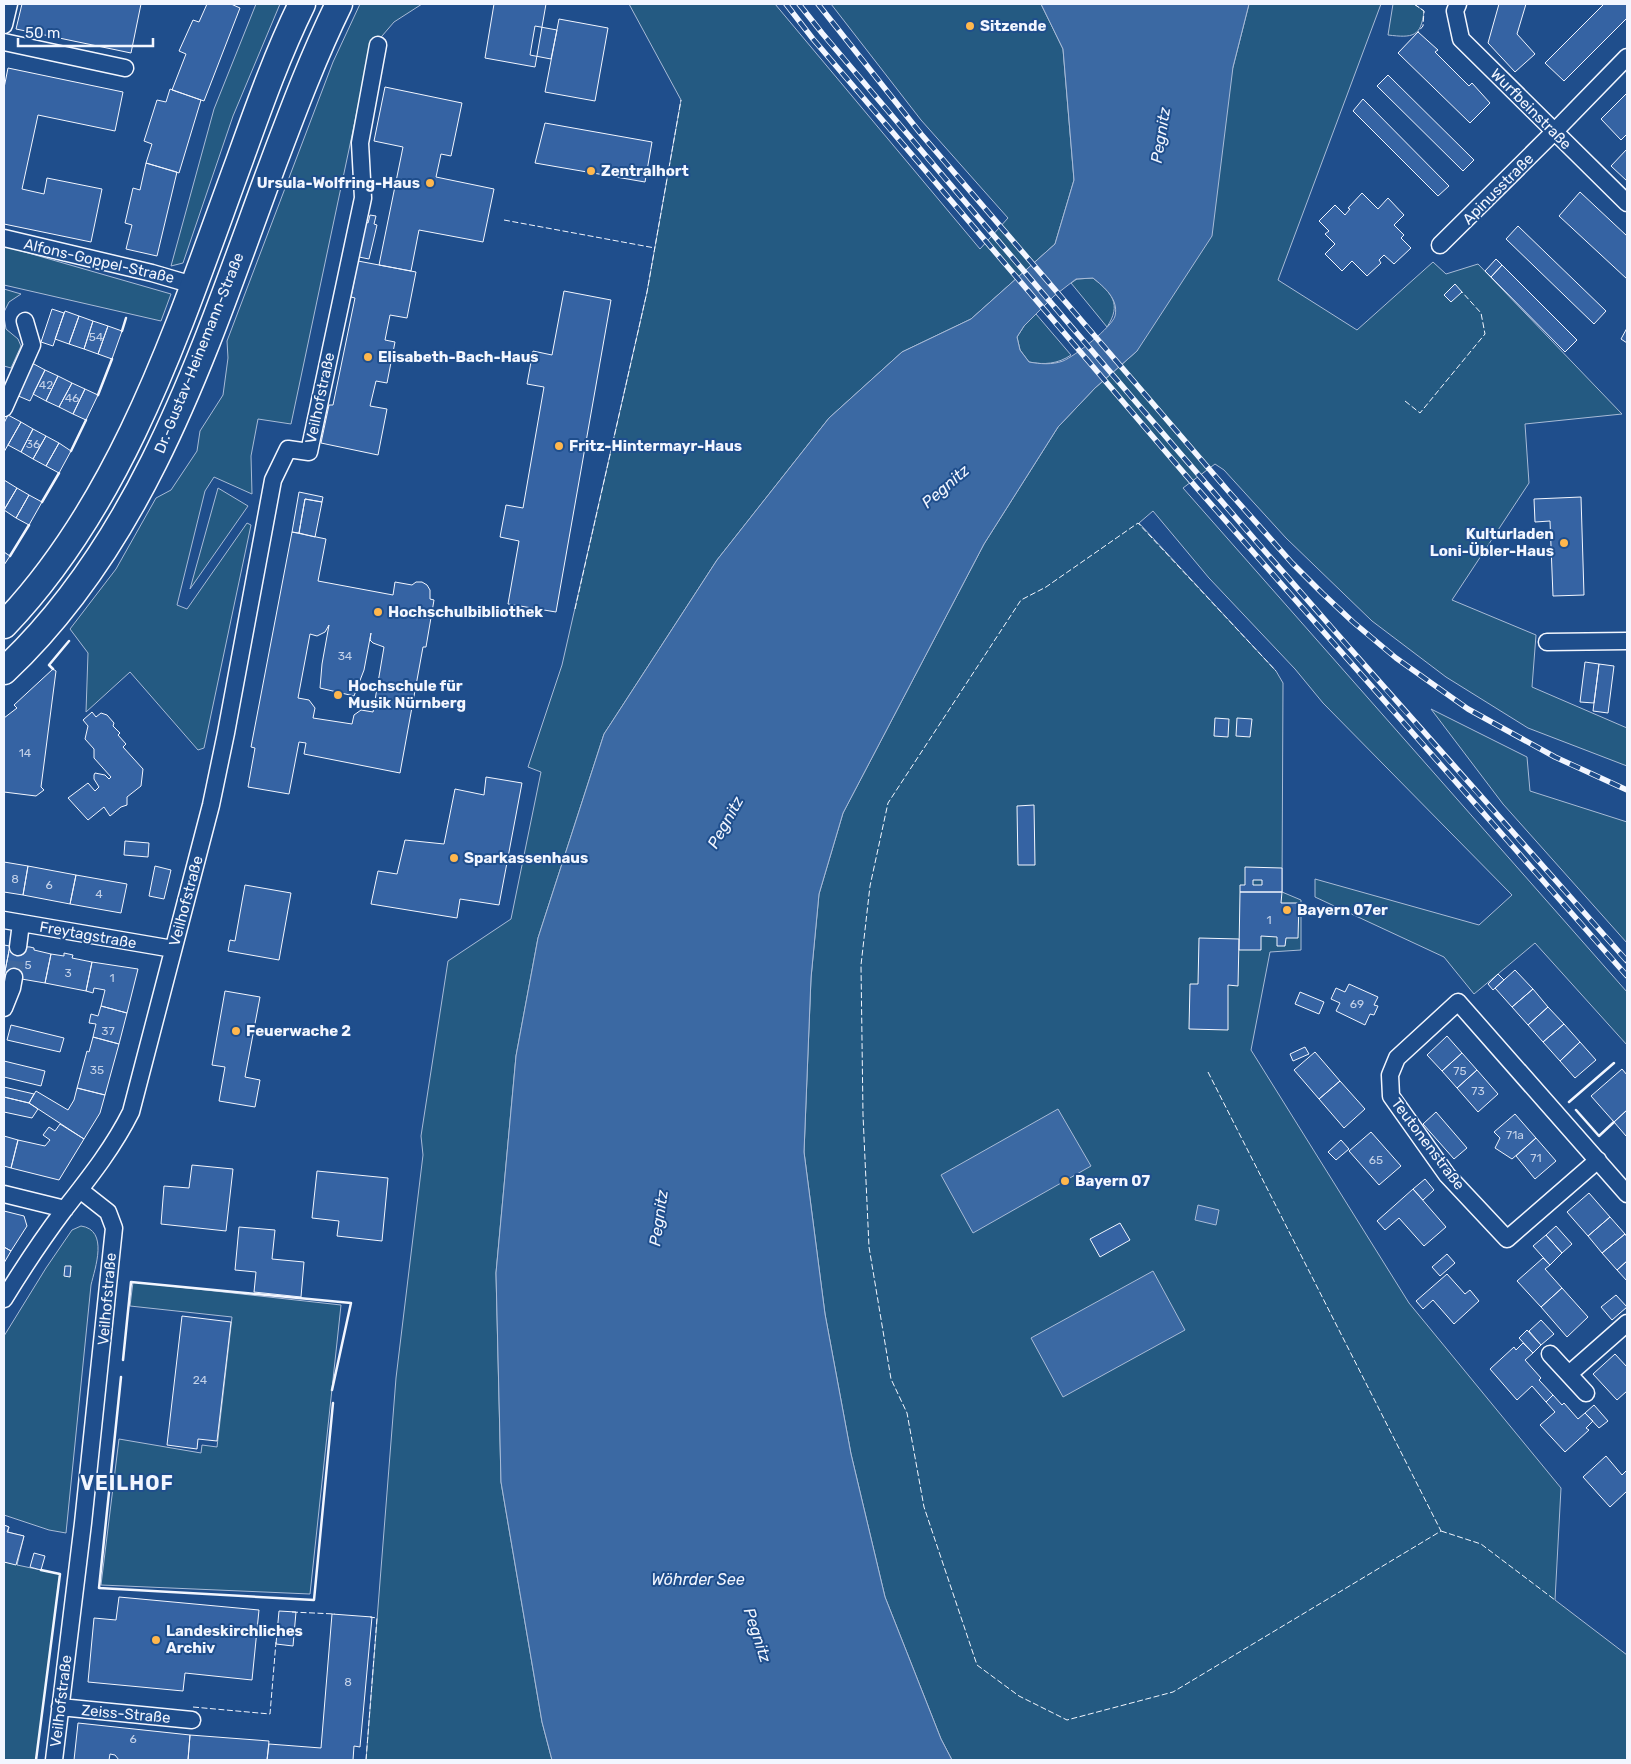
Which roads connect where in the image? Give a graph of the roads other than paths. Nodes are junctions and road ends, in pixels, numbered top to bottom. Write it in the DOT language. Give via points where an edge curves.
graph roads {
  1 [pos="8,4"];
  2 [pos="302,4"];
  3 [pos="339,4"];
  4 [pos="1458,4"];
  5 [pos="4,25"];
  6 [pos="4,42"];
  7 [pos="378,45"];
  8 [pos="1627,57"];
  9 [pos="125,68"];
  10 [pos="1554,132"];
  11 [pos="1627,203"];
  12 [pos="4,238"];
  13 [pos="1440,246"];
  14 [pos="193,285"];
  15 [pos="25,321"];
  16 [pos="4,408"];
  17 [pos="4,625"];
  18 [pos="1627,641"];
  19 [pos="1547,642"];
  20 [pos="4,671"];
  21 [pos="4,920"];
  22 [pos="21,923"];
  23 [pos="18,947"];
  24 [pos="173,949"];
  25 [pos="14,978"];
  26 [pos="4,1008"];
  27 [pos="1598,1160"];
  28 [pos="80,1190"];
  29 [pos="4,1194"];
  30 [pos="1627,1194"];
  31 [pos="65,1209"];
  32 [pos="4,1299"];
  33 [pos="1627,1323"];
  34 [pos="1550,1354"];
  35 [pos="1568,1374"];
  36 [pos="1586,1394"];
  37 [pos="60,1707"];
  38 [pos="192,1720"];
  39 [pos="54,1760"];
  1 -- 5 [label="street"];
  2 -- 14 [label="main road, Dr.-Gustav-Heinemann-Straße" via="261,102"];
  3 -- 20 [label="main road, Dr.-Gustav-Heinemann-Straße" via="303,86 196,369 156,460 83,582 42,632"];
  4 -- 10 [label="street, Wurfbeinstraße" via="1455,11 1461,40"];
  6 -- 9 [label="street"];
  7 -- 24 [label="street, Veilhofstraße" via="360,144 363,198 309,452 288,449 273,480 211,805"];
  8 -- 10 [label="street, Apinusstraße"];
  10 -- 11 [label="street, Wurfbeinstraße"];
  10 -- 13 [label="street, Apinusstraße"];
  12 -- 14 [label="street, Alfons-Goppel-Straße"];
  14 -- 17 [label="main road, Dr.-Gustav-Heinemann-Straße" via="154,385 109,478 56,562"];
  15 -- 16 [label="street" via="32,345"];
  18 -- 19 [label="street"];
  21 -- 22 [label="street, Freytagstraße"];
  22 -- 23 [label="street"];
  22 -- 24 [label="street, Freytagstraße"];
  24 -- 28 [label="street, Veilhofstraße" via="131,1112 97,1169"];
  25 -- 26 [label="street"];
  27 -- 27 [label="street, Teutonenstraße" via="1458,1002 1396,1058 1390,1075 1391,1096 1447,1175 1507,1239"];
  27 -- 30 [label="street, Teutonenstraße"];
  28 -- 31 [label="street"];
  28 -- 37 [label="street, Veilhofstraße" via="108,1212 114,1228"];
  29 -- 31 [label="street"];
  31 -- 32 [label="street"];
  33 -- 35 [label="street"];
  34 -- 35 [label="street"];
  35 -- 36 [label="street"];
  37 -- 38 [label="street, Zeiss-Straße"];
  37 -- 39 [label="street, Veilhofstraße"];
}
